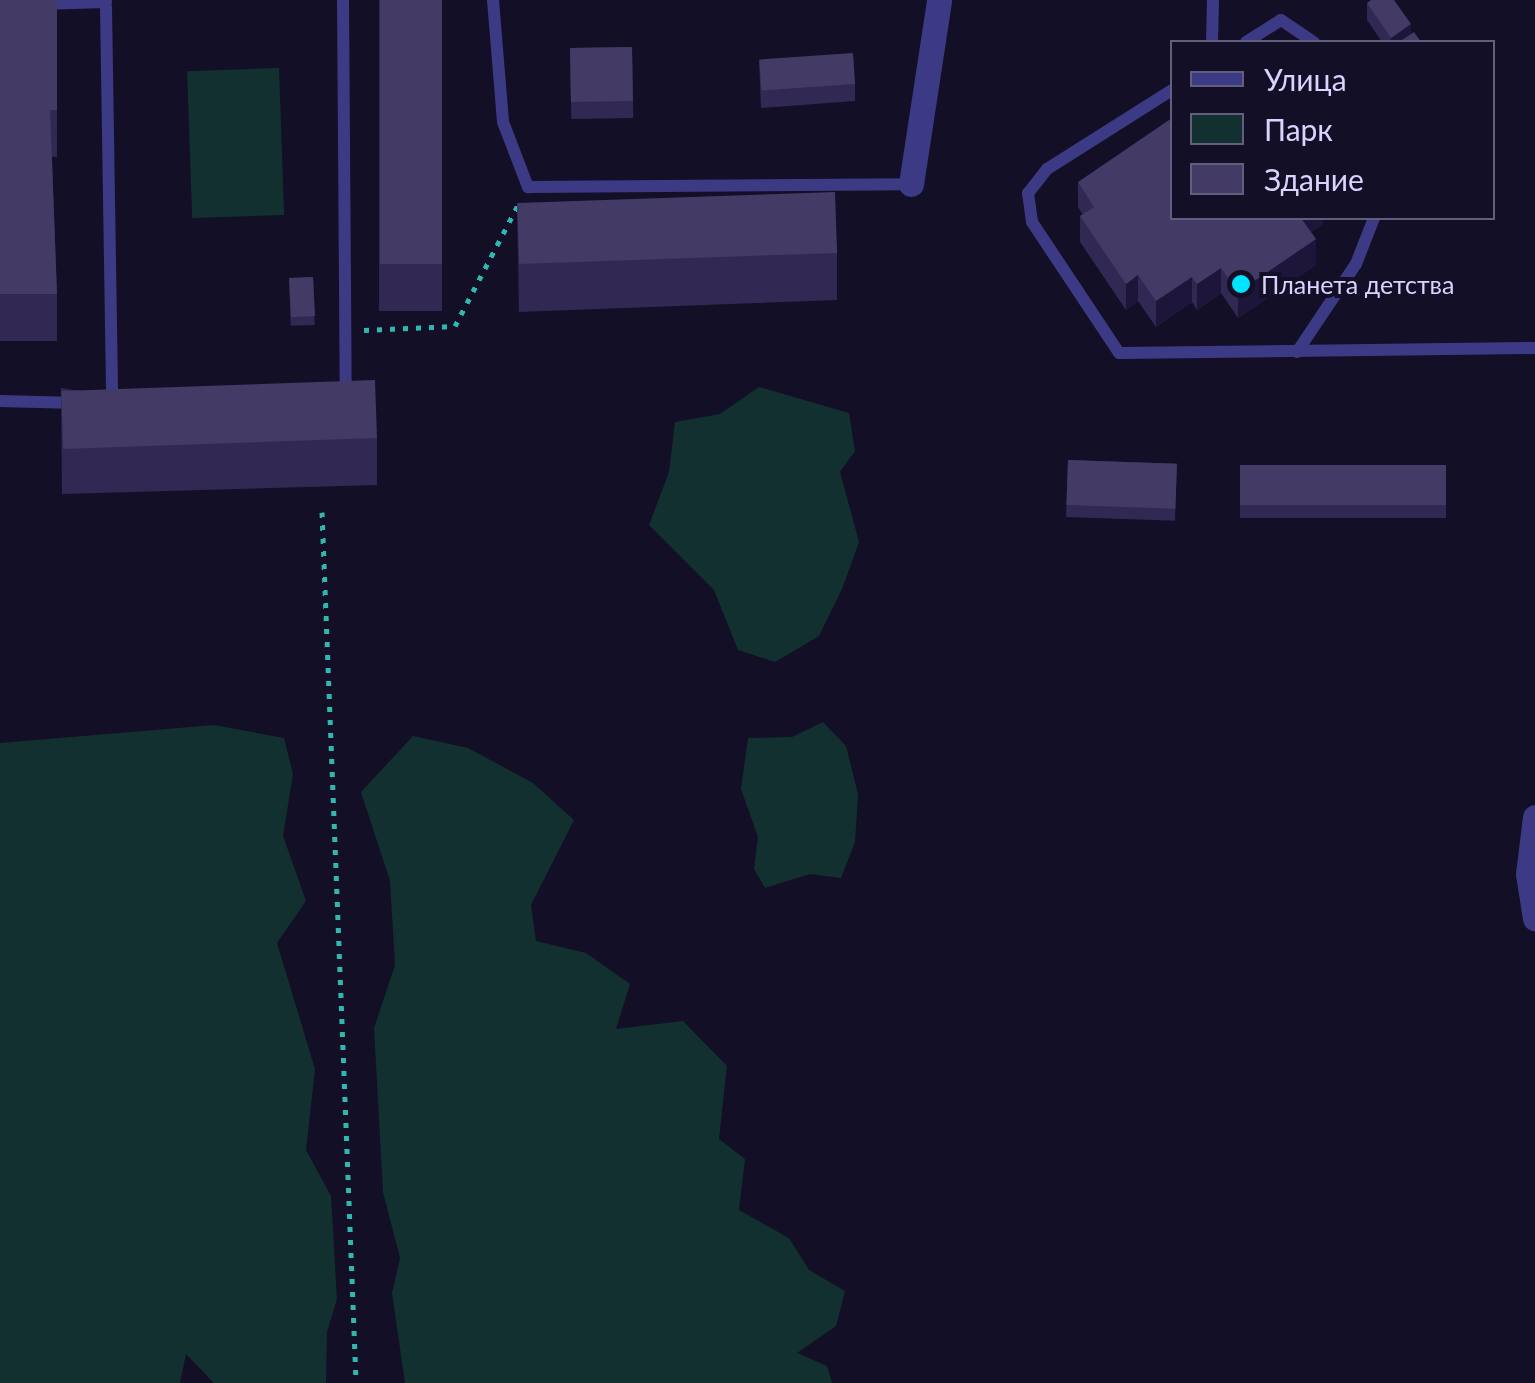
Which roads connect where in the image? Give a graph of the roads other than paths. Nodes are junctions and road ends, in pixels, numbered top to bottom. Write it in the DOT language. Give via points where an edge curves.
graph roads {
  1 [pos="343,0"];
  2 [pos="493,0"];
  3 [pos="939,0"];
  4 [pos="1213,0"];
  5 [pos="18,2"];
  6 [pos="106,3"];
  7 [pos="1212,40"];
  8 [pos="1249,40"];
  9 [pos="1311,40"];
  10 [pos="1170,91"];
  11 [pos="911,184"];
  12 [pos="1373,220"];
  13 [pos="1535,348"];
  14 [pos="1297,352"];
  15 [pos="327,400"];
  16 [pos="0,401"];
  17 [pos="112,403"];
  18 [pos="131,403"];
  19 [pos="1535,817"];
  20 [pos="1535,918"];
  1 -- 15 [label="lane" via="346,400"];
  2 -- 11 [label="lane" via="503,122 528,187"];
  3 -- 11 [label="street"];
  4 -- 7 [label="lane"];
  5 -- 6 [label="lane"];
  6 -- 17 [label="lane"];
  8 -- 9 [label="lane" via="1281,20"];
  10 -- 14 [label="lane" via="1047,169 1028,193 1032,222 1119,354"];
  12 -- 14 [label="lane" via="1356,264"];
  13 -- 14 [label="lane"];
  16 -- 17 [label="lane"];
  17 -- 18 [label="lane"];
  19 -- 20 [label="street" via="1528,874"];
}
